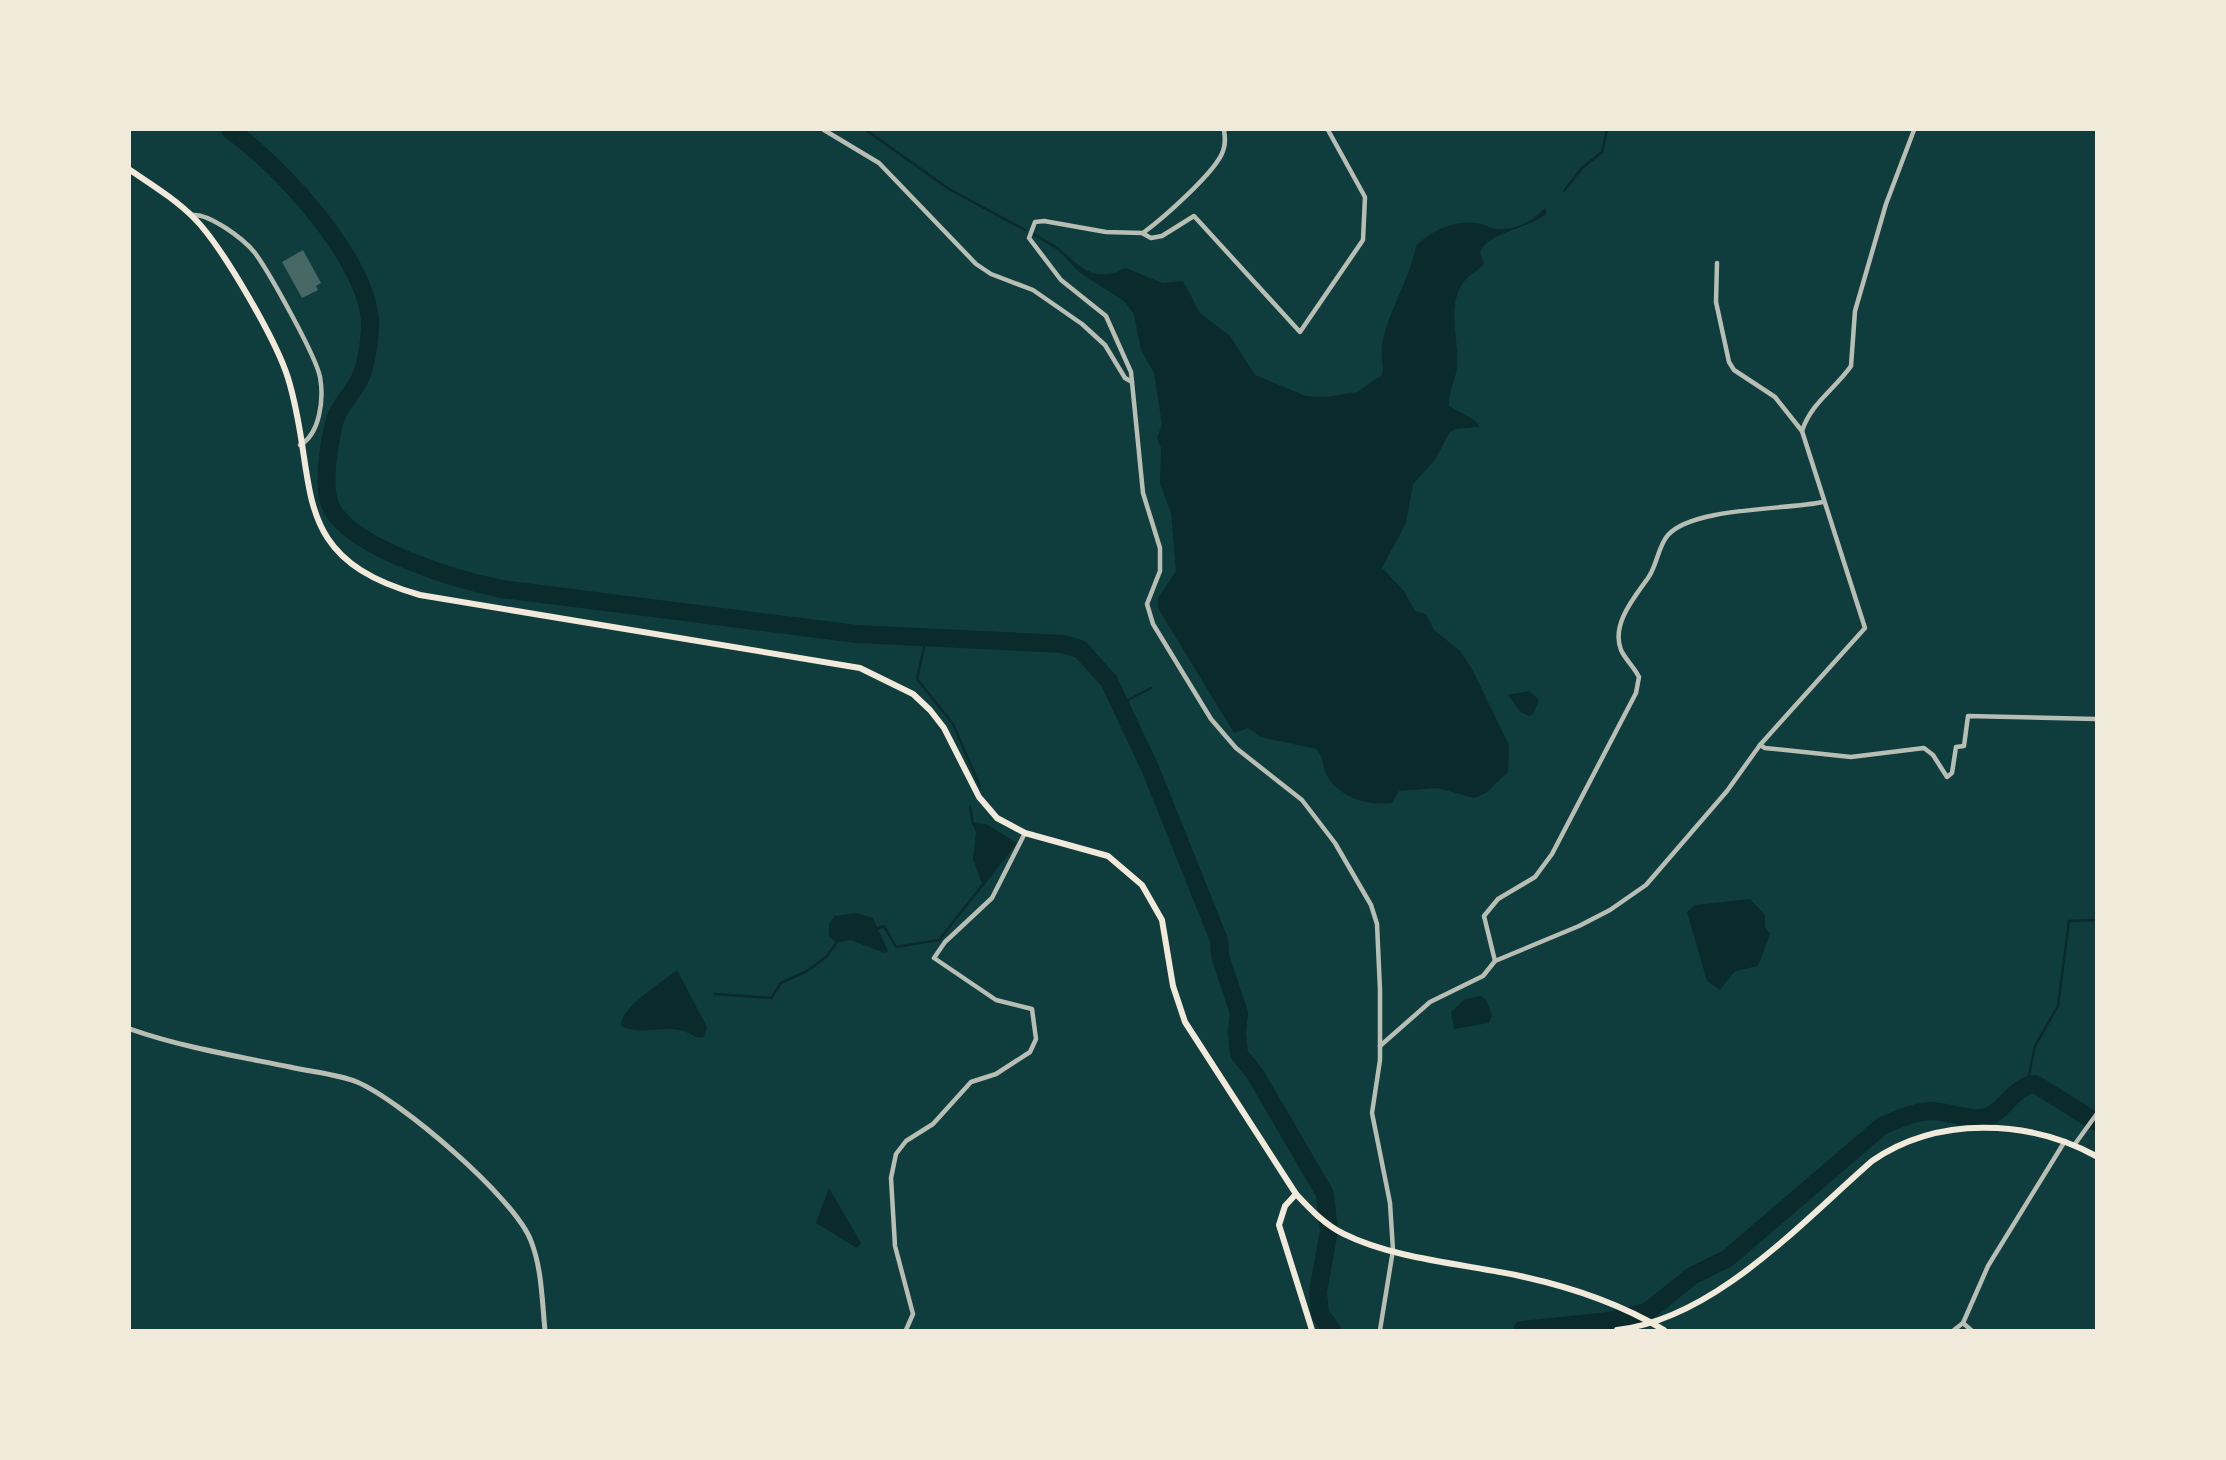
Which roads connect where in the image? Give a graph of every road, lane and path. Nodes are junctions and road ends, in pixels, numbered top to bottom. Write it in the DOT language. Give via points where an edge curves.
graph roads {
  1 [pos="824,130"];
  2 [pos="1224,130"];
  3 [pos="1328,130"];
  4 [pos="1914,130"];
  5 [pos="130,170"];
  6 [pos="191,215"];
  7 [pos="1142,233"];
  8 [pos="1717,263"];
  9 [pos="1133,383"];
  10 [pos="1802,431"];
  11 [pos="300,445"];
  12 [pos="1823,502"];
  13 [pos="2096,719"];
  14 [pos="1760,745"];
  15 [pos="1025,832"];
  16 [pos="1495,961"];
  17 [pos="130,1029"];
  18 [pos="1380,1046"];
  19 [pos="2096,1115"];
  20 [pos="2066,1140"];
  21 [pos="2075,1144"];
  22 [pos="2096,1156"];
  23 [pos="1296,1194"];
  24 [pos="1393,1250"];
  25 [pos="1963,1323"];
  26 [pos="1662,1330"];
  27 [pos="545,1331"];
  28 [pos="906,1331"];
  29 [pos="1312,1331"];
  30 [pos="1380,1331"];
  31 [pos="1617,1331"];
  32 [pos="1954,1331"];
  33 [pos="1971,1331"];
  1 -- 9 [label="street" via="879,163 976,264 1033,290 1082,324 1105,345"];
  2 -- 7 [label="street" via="1222,154 1167,216"];
  3 -- 7 [label="street" via="1365,197 1363,240 1300,332 1199,218 1187,219 1162,236"];
  4 -- 10 [label="street" via="1886,204 1855,311 1851,366 1821,398"];
  5 -- 6 [label="main road"];
  6 -- 11 [label="main road" via="211,238 273,344 288,376"];
  6 -- 11 [label="street" via="211,217 254,251 315,362 321,395 315,431"];
  7 -- 9 [label="street" via="1044,221 1035,222 1029,238 1061,280 1106,316"];
  8 -- 10 [label="street" via="1716,302 1729,362 1775,397"];
  9 -- 18 [label="street" via="1145,505 1160,548 1160,572 1149,595 1148,612 1212,719 1236,748 1302,800 1359,881 1377,924"];
  10 -- 12 [label="street"];
  11 -- 15 [label="main road" via="314,513 328,537 342,556 388,587 860,668 913,694 930,710 979,797 998,818"];
  12 -- 14 [label="street" via="1865,628"];
  12 -- 16 [label="street" via="1725,513 1684,524 1668,535 1652,573 1622,618 1618,636 1622,652 1639,677 1636,693 1552,855 1535,877 1498,899 1484,916"];
  13 -- 14 [label="street" via="1968,716 1965,746 1956,747 1952,773 1947,777 1924,748 1852,757"];
  14 -- 16 [label="street" via="1646,885 1579,926"];
  15 -- 23 [label="main road" via="1108,856 1142,885 1162,920 1173,986 1185,1021"];
  15 -- 28 [label="street" via="992,898 934,958 996,1000 1032,1009 1036,1039 1017,1063 971,1082 943,1115 906,1141 897,1154 891,1178 895,1246 913,1314"];
  16 -- 18 [label="street" via="1483,976 1430,1002"];
  17 -- 27 [label="street" via="356,1082 387,1100 500,1194 519,1219 531,1241 539,1273"];
  18 -- 24 [label="street" via="1372,1113 1390,1203"];
  19 -- 21 [label="street"];
  20 -- 21 [label="main road"];
  20 -- 25 [label="street" via="1988,1266"];
  20 -- 31 [label="main road" via="2024,1129 1917,1136 1892,1147 1733,1280 1660,1320"];
  21 -- 22 [label="main road"];
  23 -- 24 [label="main road" via="1317,1217 1342,1234"];
  23 -- 29 [label="main road" via="1285,1206 1279,1225"];
  24 -- 26 [label="main road" via="1556,1285 1614,1304"];
  24 -- 30 [label="street"];
  25 -- 32 [label="street"];
  25 -- 33 [label="street"];
}
